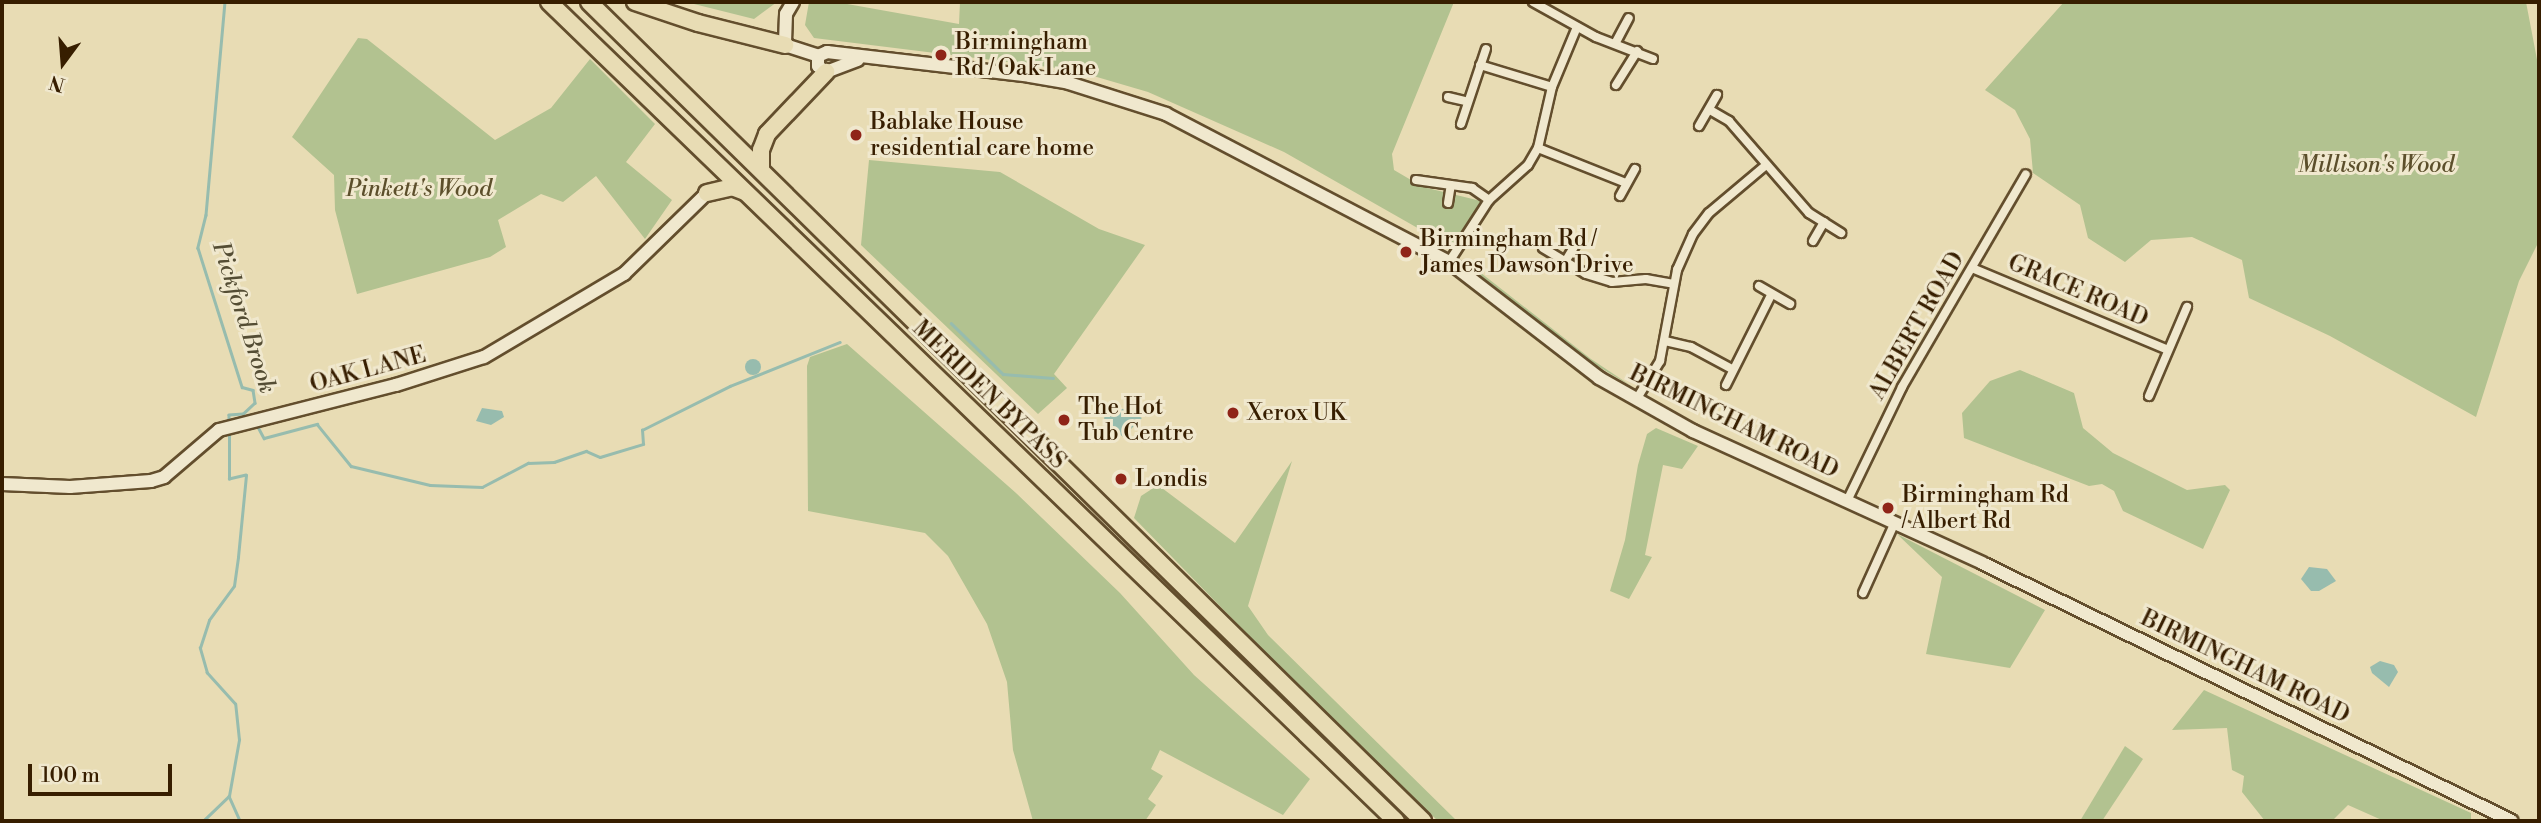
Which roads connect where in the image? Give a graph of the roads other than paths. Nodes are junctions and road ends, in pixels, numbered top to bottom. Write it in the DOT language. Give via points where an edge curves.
graph roads {
  1 [pos="549,2"];
  2 [pos="589,2"];
  3 [pos="635,2"];
  4 [pos="793,2"];
  5 [pos="1533,2"];
  6 [pos="1629,18"];
  7 [pos="1577,27"];
  8 [pos="1616,42"];
  9 [pos="785,45"];
  10 [pos="1486,49"];
  11 [pos="1637,51"];
  12 [pos="825,54"];
  13 [pos="863,58"];
  14 [pos="1654,60"];
  15 [pos="1480,65"];
  16 [pos="831,69"];
  17 [pos="1616,85"];
  18 [pos="1552,87"];
  19 [pos="1717,95"];
  20 [pos="1448,97"];
  21 [pos="1465,101"];
  22 [pos="1710,110"];
  23 [pos="1461,124"];
  24 [pos="1699,126"];
  25 [pos="1538,148"];
  26 [pos="713,158"];
  27 [pos="1766,165"];
  28 [pos="761,169"];
  29 [pos="1635,169"];
  30 [pos="2026,174"];
  31 [pos="1416,180"];
  32 [pos="1626,183"];
  33 [pos="1451,185"];
  34 [pos="707,192"];
  35 [pos="749,194"];
  36 [pos="1620,196"];
  37 [pos="1489,200"];
  38 [pos="1448,203"];
  39 [pos="1824,222"];
  40 [pos="1841,233"];
  41 [pos="1813,241"];
  42 [pos="1576,244"];
  43 [pos="1543,248"];
  44 [pos="1449,262"];
  45 [pos="1565,262"];
  46 [pos="1972,268"];
  47 [pos="1674,284"];
  48 [pos="1759,286"];
  49 [pos="1771,295"];
  50 [pos="1790,304"];
  51 [pos="2187,307"];
  52 [pos="1665,341"];
  53 [pos="2168,350"];
  54 [pos="1732,369"];
  55 [pos="1726,385"];
  56 [pos="2149,396"];
  57 [pos="1636,400"];
  58 [pos="2,484"];
  59 [pos="1847,501"];
  60 [pos="1895,523"];
  61 [pos="1863,593"];
  62 [pos="1396,821"];
  63 [pos="1423,821"];
  64 [pos="2512,821"];
  1 -- 26 [label="highway, MERIDEN BYPASS"];
  2 -- 28 [label="highway, MERIDEN BYPASS"];
  3 -- 9 [label="highway"];
  4 -- 9 [label="main road" via="786,14"];
  5 -- 7 [label="street"];
  6 -- 8 [label="street"];
  7 -- 8 [label="street"];
  7 -- 18 [label="street"];
  8 -- 11 [label="street"];
  9 -- 12 [label="main road, BIRMINGHAM ROAD"];
  10 -- 15 [label="street"];
  11 -- 14 [label="street"];
  11 -- 17 [label="street"];
  12 -- 13 [label="main road, BIRMINGHAM ROAD"];
  12 -- 16 [label="main road" via="837,58"];
  12 -- 16 [label="main road" via="818,66"];
  13 -- 16 [label="main road, BIRMINGHAM ROAD"];
  13 -- 44 [label="main road, BIRMINGHAM ROAD" via="1030,76 1129,101 1213,135"];
  15 -- 18 [label="street"];
  15 -- 21 [label="street"];
  16 -- 28 [label="highway" via="767,134"];
  18 -- 25 [label="street"];
  19 -- 22 [label="street"];
  20 -- 21 [label="street"];
  21 -- 23 [label="street"];
  22 -- 24 [label="street"];
  22 -- 27 [label="street" via="1728,121"];
  25 -- 32 [label="street"];
  25 -- 37 [label="street" via="1528,165"];
  26 -- 34 [label="highway"];
  26 -- 35 [label="highway, MERIDEN BYPASS"];
  27 -- 39 [label="street" via="1809,213"];
  27 -- 47 [label="street" via="1709,212 1693,234"];
  28 -- 63 [label="highway, MERIDEN BYPASS"];
  29 -- 32 [label="street"];
  30 -- 46 [label="street, ALBERT ROAD"];
  31 -- 33 [label="street"];
  32 -- 36 [label="street"];
  33 -- 37 [label="street" via="1472,188"];
  33 -- 38 [label="street"];
  34 -- 35 [label="highway" via="732,187"];
  34 -- 58 [label="main road, OAK LANE" via="624,274 520,339 458,368 227,427 209,436 164,477 151,481 70,487"];
  35 -- 62 [label="highway, MERIDEN BYPASS"];
  37 -- 44 [label="street"];
  39 -- 40 [label="street"];
  39 -- 41 [label="street"];
  42 -- 45 [label="street"];
  43 -- 45 [label="street"];
  44 -- 57 [label="main road, BIRMINGHAM ROAD" via="1600,378"];
  45 -- 47 [label="street" via="1612,282 1646,279"];
  46 -- 53 [label="street, GRACE ROAD"];
  46 -- 59 [label="street, ALBERT ROAD" via="1902,387"];
  47 -- 52 [label="street"];
  48 -- 49 [label="street"];
  49 -- 50 [label="street"];
  49 -- 54 [label="street"];
  51 -- 53 [label="street, GRACE ROAD"];
  52 -- 54 [label="street" via="1691,347"];
  52 -- 57 [label="street" via="1660,361"];
  53 -- 56 [label="street, GRACE ROAD"];
  54 -- 55 [label="street"];
  57 -- 59 [label="main road, BIRMINGHAM ROAD"];
  59 -- 60 [label="main road, BIRMINGHAM ROAD"];
  60 -- 61 [label="street"];
  60 -- 64 [label="main road, BIRMINGHAM ROAD"];
}
